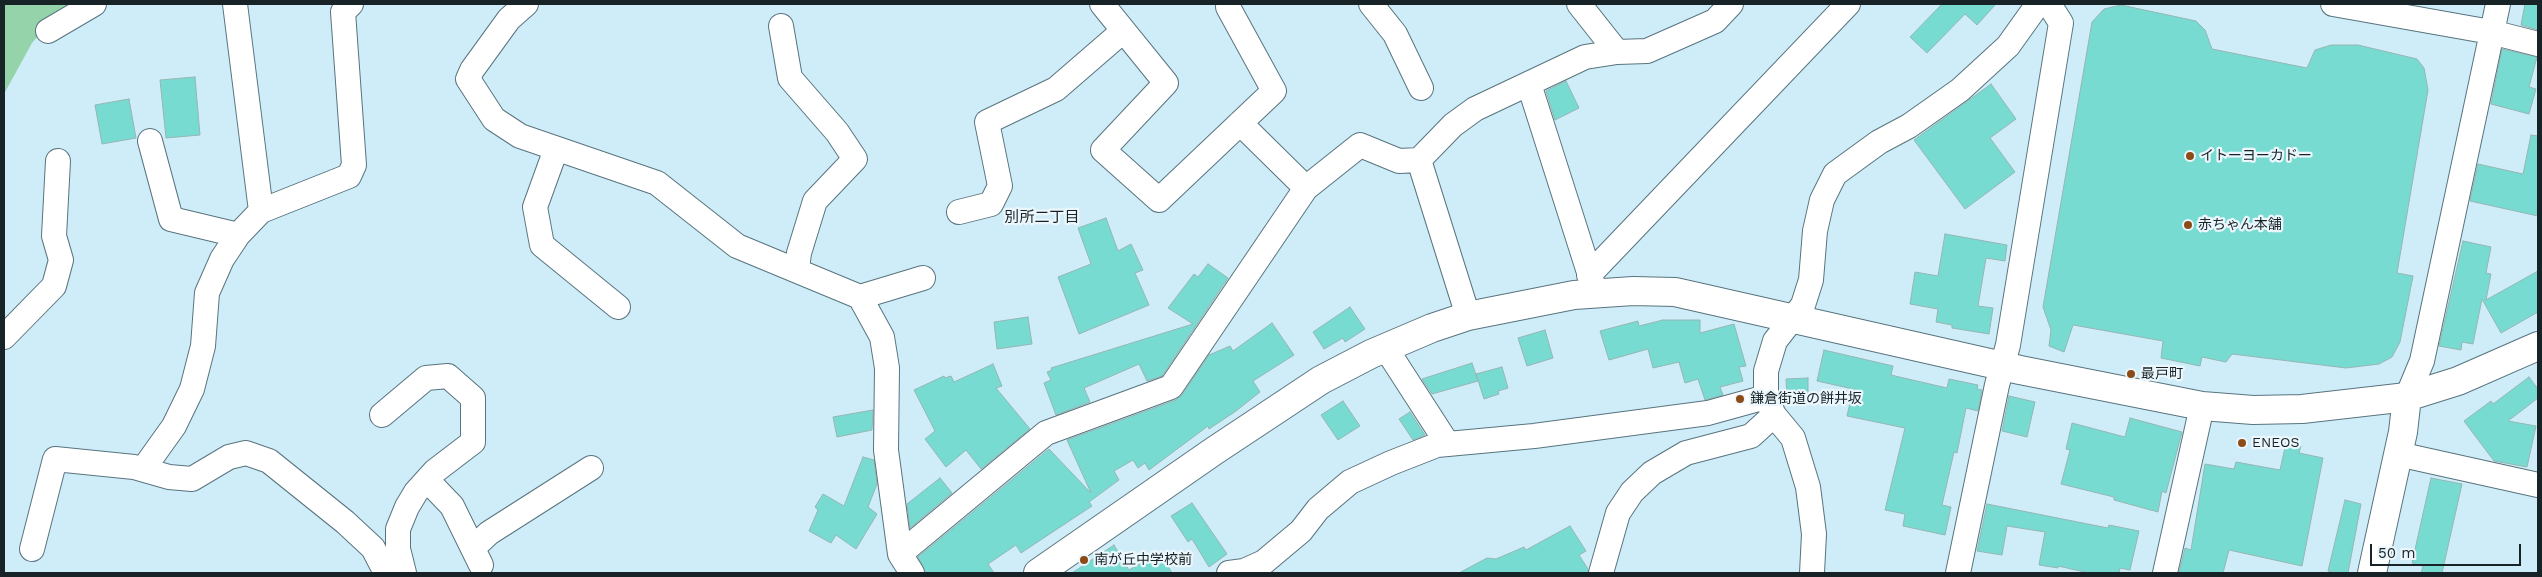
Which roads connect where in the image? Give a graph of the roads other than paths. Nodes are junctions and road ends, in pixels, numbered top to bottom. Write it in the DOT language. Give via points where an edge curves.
graph roads {
  1 [pos="94,4"];
  2 [pos="235,4"];
  3 [pos="526,4"];
  4 [pos="1102,4"];
  5 [pos="1370,4"];
  6 [pos="1564,4"];
  7 [pos="1579,4"];
  8 [pos="1731,4"];
  9 [pos="1848,4"];
  10 [pos="2038,4"];
  11 [pos="2049,4"];
  12 [pos="2332,4"];
  13 [pos="2498,4"];
  14 [pos="1228,6"];
  15 [pos="342,7"];
  16 [pos="781,26"];
  17 [pos="48,31"];
  18 [pos="1123,31"];
  19 [pos="2491,32"];
  20 [pos="2538,44"];
  21 [pos="1611,45"];
  22 [pos="1528,84"];
  23 [pos="1421,88"];
  24 [pos="1240,123"];
  25 [pos="150,141"];
  26 [pos="556,149"];
  27 [pos="1419,160"];
  28 [pos="58,162"];
  29 [pos="1306,188"];
  30 [pos="261,211"];
  31 [pos="959,212"];
  32 [pos="238,235"];
  33 [pos="797,269"];
  34 [pos="923,278"];
  35 [pos="1593,284"];
  36 [pos="860,297"];
  37 [pos="618,307"];
  38 [pos="1468,316"];
  39 [pos="1794,319"];
  40 [pos="4,336"];
  41 [pos="2538,346"];
  42 [pos="1385,347"];
  43 [pos="2002,366"];
  44 [pos="2407,398"];
  45 [pos="1770,406"];
  46 [pos="2202,406"];
  47 [pos="382,414"];
  48 [pos="1447,443"];
  49 [pos="2398,454"];
  50 [pos="144,468"];
  51 [pos="591,468"];
  52 [pos="427,480"];
  53 [pos="2538,485"];
  54 [pos="32,549"];
  55 [pos="906,564"];
  56 [pos="386,573"];
  57 [pos="404,573"];
  58 [pos="1038,573"];
  59 [pos="1229,573"];
  60 [pos="1601,573"];
  61 [pos="1812,573"];
  62 [pos="1958,573"];
  63 [pos="2165,573"];
  64 [pos="2372,573"];
  1 -- 17 [label="street"];
  2 -- 30 [label="street"];
  3 -- 26 [label="street" via="509,19 468,80 494,119 520,136"];
  4 -- 18 [label="street"];
  5 -- 23 [label="street" via="1395,34"];
  6 -- 21 [label="street" via="1589,40"];
  7 -- 21 [label="street"];
  8 -- 21 [label="street" via="1715,20 1647,51"];
  9 -- 35 [label="street"];
  10 -- 39 [label="street" via="2008,46 1960,90 1835,174 1820,209 1815,231 1811,280 1803,305"];
  11 -- 43 [label="street" via="2061,23"];
  12 -- 19 [label="street"];
  13 -- 19 [label="street"];
  14 -- 24 [label="street" via="1274,90"];
  15 -- 30 [label="street" via="354,165 350,176"];
  16 -- 33 [label="street" via="790,78 837,132 855,159 815,201"];
  18 -- 24 [label="street" via="1166,83 1103,150 1159,200"];
  18 -- 31 [label="street" via="1056,89 986,122 1000,186 991,204"];
  19 -- 20 [label="street"];
  19 -- 44 [label="street" via="2422,361"];
  21 -- 22 [label="street"];
  22 -- 27 [label="street" via="1475,109 1453,125"];
  22 -- 35 [label="street"];
  24 -- 29 [label="street"];
  25 -- 32 [label="street" via="170,219"];
  26 -- 33 [label="street" via="657,183 738,246"];
  26 -- 37 [label="street" via="536,207 542,246"];
  27 -- 29 [label="street" via="1399,161 1360,145"];
  27 -- 38 [label="street"];
  28 -- 40 [label="street" via="54,236 61,260 54,286"];
  29 -- 55 [label="street" via="1171,387 1046,433"];
  30 -- 32 [label="street"];
  32 -- 50 [label="street" via="222,259 207,293 203,346 192,389 174,426"];
  33 -- 36 [label="street"];
  34 -- 36 [label="street"];
  35 -- 38 [label="street" via="1574,295"];
  35 -- 39 [label="street" via="1634,291 1675,292"];
  36 -- 55 [label="street" via="882,337 887,368 886,450"];
  38 -- 42 [label="street"];
  39 -- 43 [label="street"];
  39 -- 45 [label="street" via="1775,341 1766,371"];
  41 -- 44 [label="street" via="2458,381"];
  42 -- 48 [label="street"];
  42 -- 58 [label="street" via="1321,380"];
  43 -- 46 [label="street"];
  43 -- 62 [label="street"];
  44 -- 46 [label="street" via="2302,409"];
  44 -- 49 [label="street"];
  45 -- 48 [label="street" via="1534,436"];
  45 -- 60 [label="street" via="1751,436 1686,453 1652,473 1632,492 1618,513"];
  45 -- 61 [label="street" via="1793,438 1808,487 1814,534"];
  46 -- 63 [label="street"];
  47 -- 52 [label="street" via="426,378 448,376 473,398 473,442"];
  48 -- 59 [label="street" via="1350,482 1318,509 1301,531 1264,562 1244,571"];
  49 -- 53 [label="street"];
  49 -- 64 [label="street"];
  50 -- 54 [label="street" via="55,459"];
  50 -- 56 [label="street" via="169,477 192,480 229,457 246,453 269,461 373,548"];
  51 -- 52 [label="street" via="489,533 477,556 452,506"];
  52 -- 57 [label="street" via="407,507 398,529 398,549"];
}
